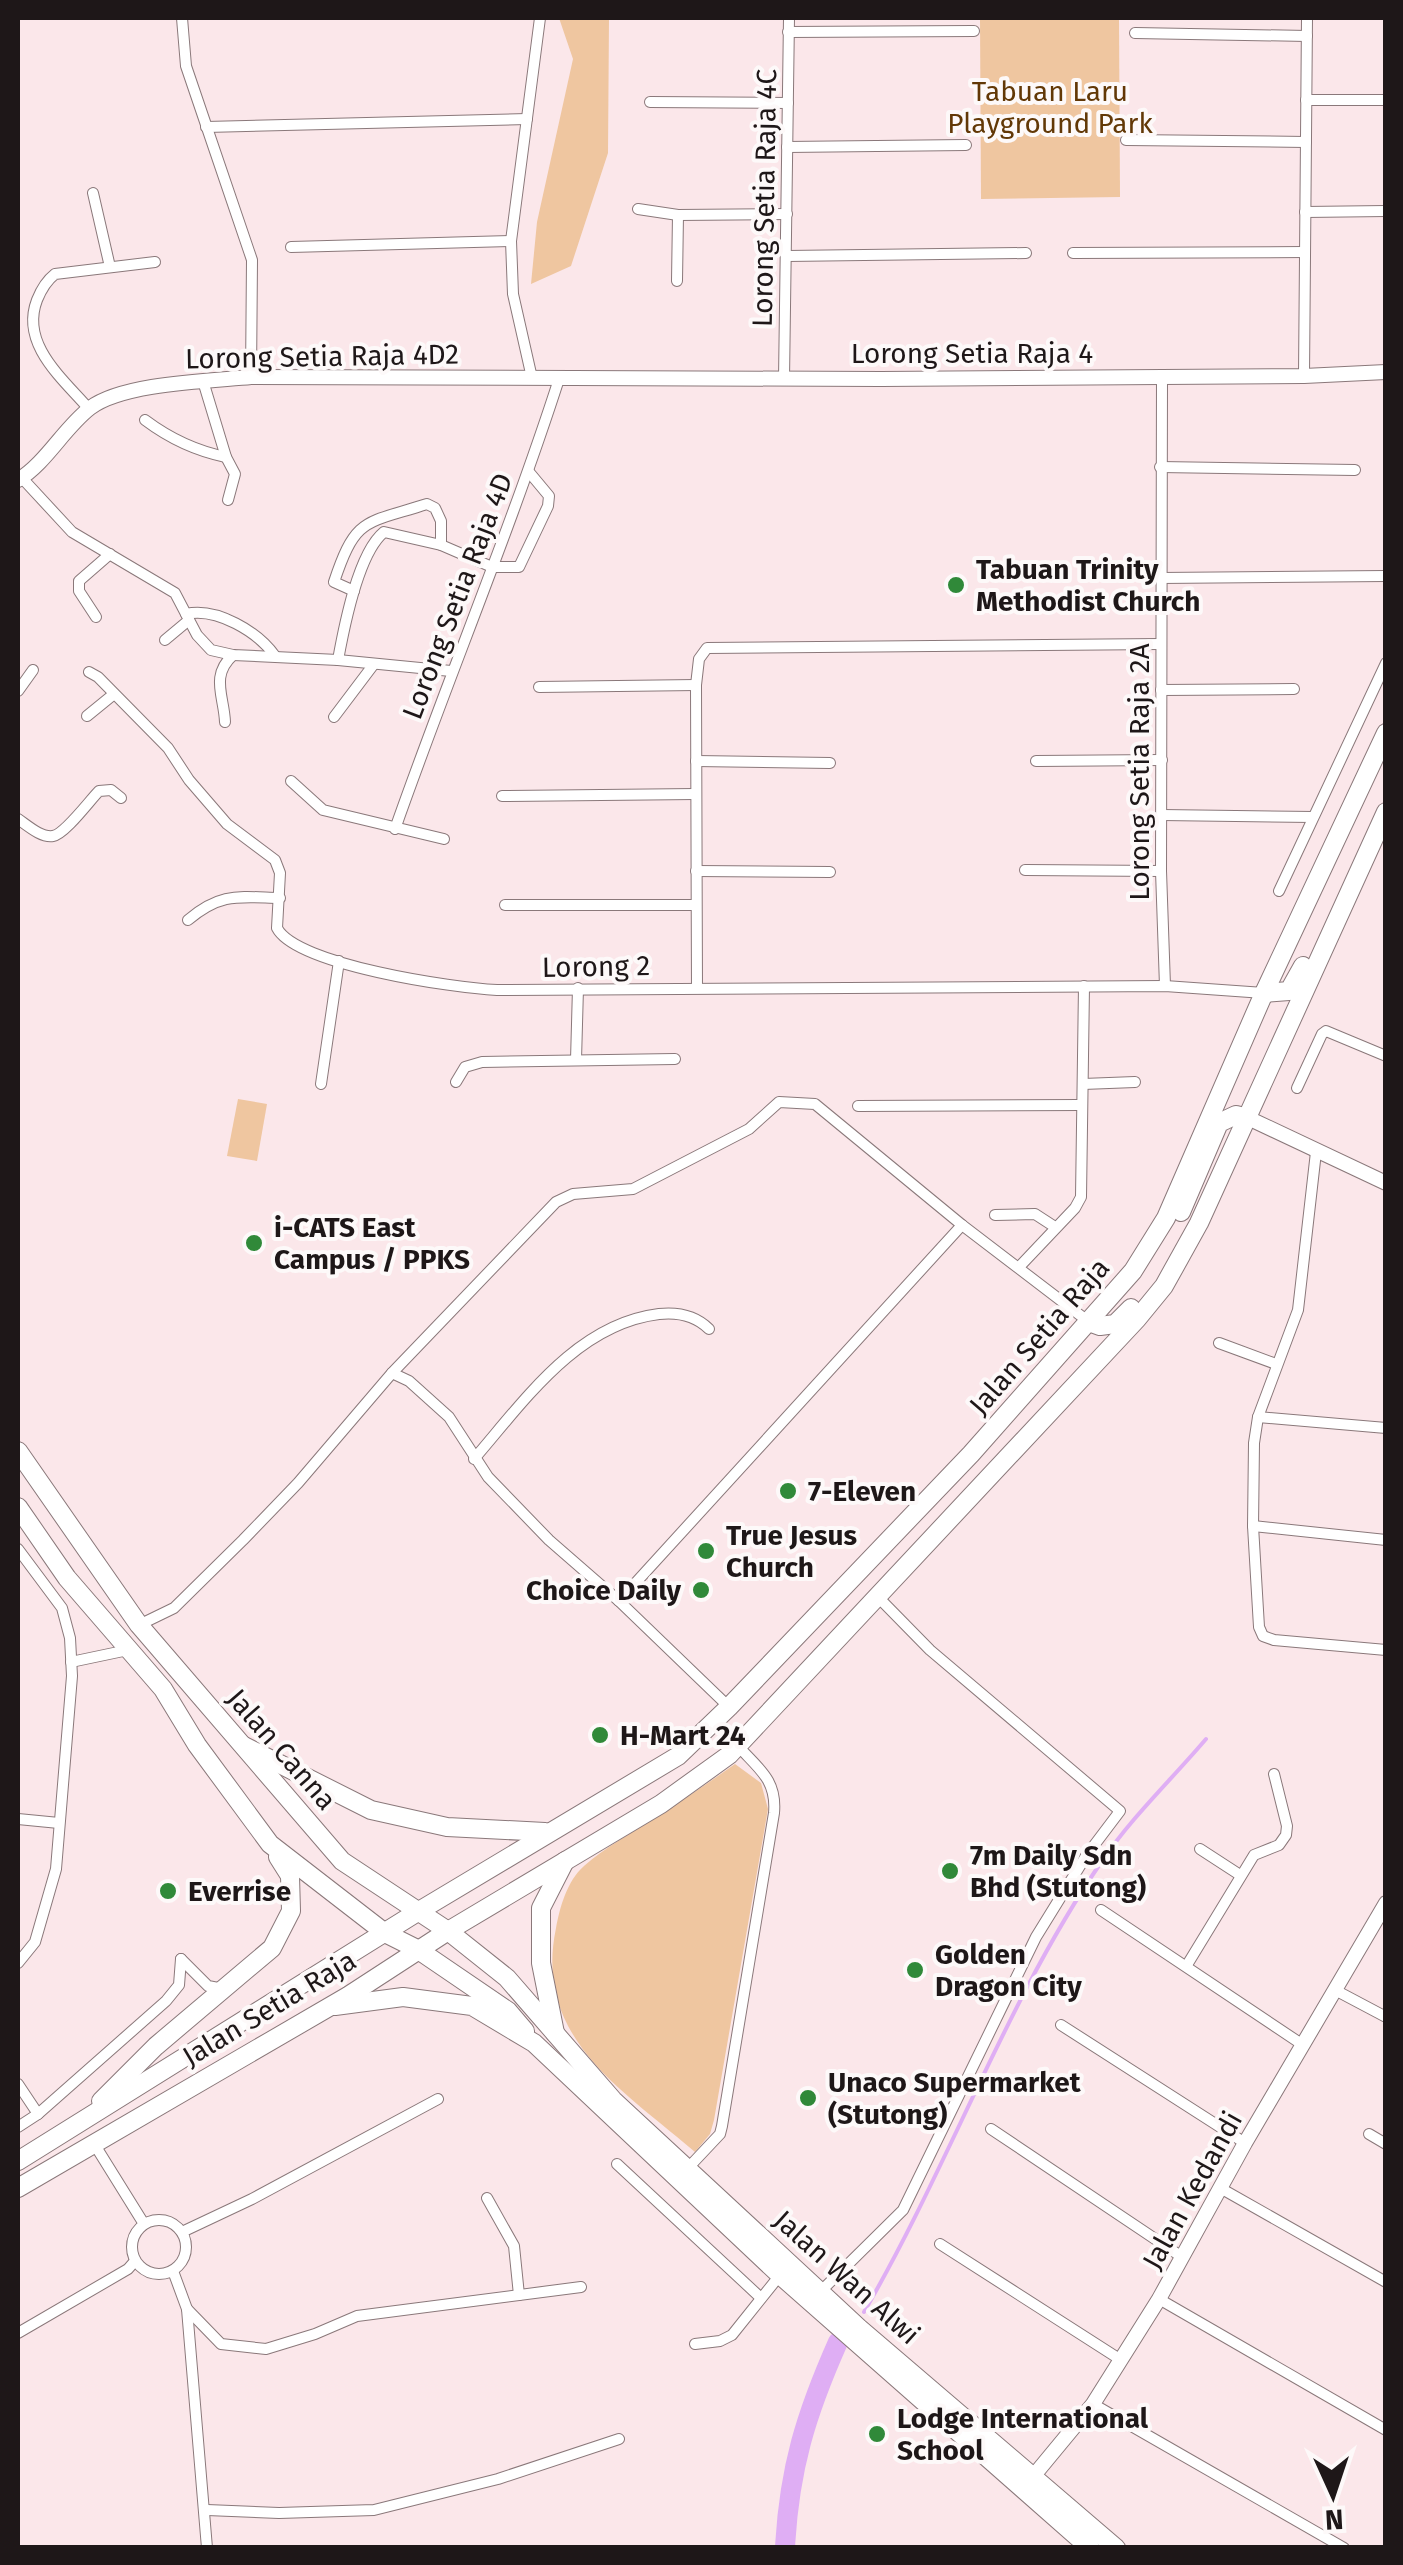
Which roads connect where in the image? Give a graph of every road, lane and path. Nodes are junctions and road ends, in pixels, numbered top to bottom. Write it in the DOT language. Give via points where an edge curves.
graph roads {
  1 [pos="182,18"];
  2 [pos="540,18"];
  3 [pos="788,18"];
  4 [pos="1307,18"];
  5 [pos="788,32"];
  6 [pos="974,32"];
  7 [pos="1135,33"];
  8 [pos="1306,36"];
  9 [pos="1306,100"];
  10 [pos="1386,100"];
  11 [pos="650,102"];
  12 [pos="788,104"];
  13 [pos="527,119"];
  14 [pos="206,126"];
  15 [pos="1126,140"];
  16 [pos="1306,142"];
  17 [pos="966,146"];
  18 [pos="788,147"];
  19 [pos="93,194"];
  20 [pos="638,209"];
  21 [pos="1386,211"];
  22 [pos="1305,212"];
  23 [pos="787,214"];
  24 [pos="678,215"];
  25 [pos="511,241"];
  26 [pos="291,247"];
  27 [pos="1304,252"];
  28 [pos="1026,253"];
  29 [pos="1073,253"];
  30 [pos="787,256"];
  31 [pos="156,262"];
  32 [pos="110,268"];
  33 [pos="678,282"];
  34 [pos="1386,372"];
  35 [pos="1304,376"];
  36 [pos="1162,377"];
  37 [pos="252,378"];
  38 [pos="532,378"];
  39 [pos="784,378"];
  40 [pos="559,379"];
  41 [pos="203,381"];
  42 [pos="89,409"];
  43 [pos="145,420"];
  44 [pos="226,456"];
  45 [pos="1160,467"];
  46 [pos="1354,470"];
  47 [pos="529,472"];
  48 [pos="20,479"];
  49 [pos="228,500"];
  50 [pos="441,545"];
  51 [pos="110,554"];
  52 [pos="492,567"];
  53 [pos="1386,576"];
  54 [pos="1160,578"];
  55 [pos="354,591"];
  56 [pos="188,617"];
  57 [pos="96,618"];
  58 [pos="165,640"];
  59 [pos="1161,644"];
  60 [pos="232,655"];
  61 [pos="275,656"];
  62 [pos="338,660"];
  63 [pos="1386,663"];
  64 [pos="374,664"];
  65 [pos="33,670"];
  66 [pos="450,671"];
  67 [pos="89,672"];
  68 [pos="696,685"];
  69 [pos="539,687"];
  70 [pos="1294,689"];
  71 [pos="1161,690"];
  72 [pos="18,691"];
  73 [pos="114,694"];
  74 [pos="87,716"];
  75 [pos="334,717"];
  76 [pos="225,722"];
  77 [pos="1386,733"];
  78 [pos="1162,760"];
  79 [pos="696,761"];
  80 [pos="1036,761"];
  81 [pos="830,763"];
  82 [pos="291,780"];
  83 [pos="695,794"];
  84 [pos="502,796"];
  85 [pos="121,798"];
  86 [pos="1386,812"];
  87 [pos="1162,815"];
  88 [pos="1313,817"];
  89 [pos="18,819"];
  90 [pos="394,829"];
  91 [pos="444,839"];
  92 [pos="696,870"];
  93 [pos="1025,870"];
  94 [pos="1161,871"];
  95 [pos="830,872"];
  96 [pos="1279,891"];
  97 [pos="280,898"];
  98 [pos="504,905"];
  99 [pos="695,905"];
  100 [pos="1338,913"];
  101 [pos="188,920"];
  102 [pos="339,962"];
  103 [pos="1084,986"];
  104 [pos="1165,986"];
  105 [pos="696,987"];
  106 [pos="578,988"];
  107 [pos="1264,993"];
  108 [pos="1386,1056"];
  109 [pos="675,1059"];
  110 [pos="576,1060"];
  111 [pos="456,1082"];
  112 [pos="1135,1082"];
  113 [pos="321,1084"];
  114 [pos="1083,1084"];
  115 [pos="1298,1088"];
  116 [pos="1082,1105"];
  117 [pos="858,1106"];
  118 [pos="1248,1118"];
  119 [pos="1316,1152"];
  120 [pos="1228,1164"];
  121 [pos="1386,1183"];
  122 [pos="995,1214"];
  123 [pos="962,1225"];
  124 [pos="1055,1227"];
  125 [pos="1019,1267"];
  126 [pos="1133,1271"];
  127 [pos="1089,1322"];
  128 [pos="709,1329"];
  129 [pos="1219,1343"];
  130 [pos="402,1362"];
  131 [pos="1276,1364"];
  132 [pos="392,1372"];
  133 [pos="409,1381"];
  134 [pos="1258,1417"];
  135 [pos="1386,1428"];
  136 [pos="18,1451"];
  137 [pos="474,1458"];
  138 [pos="18,1508"];
  139 [pos="1253,1526"];
  140 [pos="1386,1540"];
  141 [pos="18,1549"];
  142 [pos="878,1597"];
  143 [pos="619,1601"];
  144 [pos="139,1625"];
  145 [pos="805,1628"];
  146 [pos="128,1650"];
  147 [pos="1386,1650"];
  148 [pos="71,1662"];
  149 [pos="729,1707"];
  150 [pos="239,1744"];
  151 [pos="738,1746"];
  152 [pos="1274,1774"];
  153 [pos="18,1819"];
  154 [pos="59,1823"];
  155 [pos="547,1832"];
  156 [pos="270,1844"];
  157 [pos="1200,1849"];
  158 [pos="566,1860"];
  159 [pos="1240,1875"];
  160 [pos="1386,1903"];
  161 [pos="1102,1910"];
  162 [pos="419,1911"];
  163 [pos="448,1931"];
  164 [pos="385,1932"];
  165 [pos="418,1949"];
  166 [pos="18,1963"];
  167 [pos="1187,1964"];
  168 [pos="224,1989"];
  169 [pos="1335,1990"];
  170 [pos="330,2007"];
  171 [pos="1386,2017"];
  172 [pos="1061,2025"];
  173 [pos="555,2033"];
  174 [pos="534,2043"];
  175 [pos="1304,2045"];
  176 [pos="18,2084"];
  177 [pos="438,2098"];
  178 [pos="38,2114"];
  179 [pos="79,2122"];
  180 [pos="18,2126"];
  181 [pos="991,2129"];
  182 [pos="1369,2134"];
  183 [pos="93,2142"];
  184 [pos="1245,2143"];
  185 [pos="1386,2144"];
  186 [pos="18,2161"];
  187 [pos="617,2164"];
  188 [pos="688,2168"];
  189 [pos="18,2188"];
  190 [pos="1222,2188"];
  191 [pos="487,2198"];
  192 [pos="144,2224"];
  193 [pos="182,2232"];
  194 [pos="940,2244"];
  195 [pos="1182,2257"];
  196 [pos="135,2262"];
  197 [pos="173,2271"];
  198 [pos="780,2276"];
  199 [pos="1386,2282"];
  200 [pos="581,2288"];
  201 [pos="821,2291"];
  202 [pos="519,2295"];
  203 [pos="761,2298"];
  204 [pos="1159,2299"];
  205 [pos="187,2309"];
  206 [pos="849,2327"];
  207 [pos="18,2333"];
  208 [pos="694,2344"];
  209 [pos="1121,2360"];
  210 [pos="1092,2404"];
  211 [pos="1386,2430"];
  212 [pos="619,2439"];
  213 [pos="1028,2482"];
  214 [pos="206,2510"];
  215 [pos="208,2548"];
  216 [pos="1090,2548"];
  217 [pos="1116,2548"];
  218 [pos="1344,2548"];
  1 -- 14 [label="street" via="183,56"];
  2 -- 13 [label="street"];
  3 -- 5 [label="street, Lorong Setia Raja 4C"];
  4 -- 8 [label="street"];
  5 -- 6 [label="street"];
  5 -- 12 [label="street, Lorong Setia Raja 4C"];
  7 -- 8 [label="street"];
  8 -- 9 [label="street"];
  9 -- 10 [label="street"];
  9 -- 16 [label="street"];
  11 -- 12 [label="street"];
  12 -- 18 [label="street, Lorong Setia Raja 4C"];
  13 -- 14 [label="street"];
  13 -- 25 [label="street"];
  14 -- 37 [label="street" via="252,260"];
  15 -- 16 [label="street"];
  16 -- 22 [label="street"];
  17 -- 18 [label="street"];
  18 -- 23 [label="street, Lorong Setia Raja 4C"];
  19 -- 32 [label="street"];
  20 -- 24 [label="street"];
  21 -- 22 [label="street"];
  22 -- 27 [label="street"];
  23 -- 24 [label="street"];
  23 -- 30 [label="street, Lorong Setia Raja 4C"];
  24 -- 33 [label="street"];
  25 -- 26 [label="street"];
  25 -- 38 [label="street" via="512,294"];
  27 -- 29 [label="street"];
  27 -- 35 [label="street"];
  28 -- 30 [label="street"];
  30 -- 39 [label="street, Lorong Setia Raja 4C"];
  31 -- 32 [label="street"];
  32 -- 42 [label="street" via="54,274 30,318 48,362"];
  34 -- 35 [label="street, Lorong Setia Raja 4"];
  35 -- 36 [label="street, Lorong Setia Raja 4"];
  36 -- 39 [label="street, Lorong Setia Raja 4"];
  36 -- 45 [label="street, Lorong Setia Raja 2A"];
  37 -- 38 [label="street, Lorong Setia Raja 4D2"];
  37 -- 41 [label="street, Lorong Setia Raja 4D2"];
  38 -- 40 [label="street, Lorong Setia Raja 4D2"];
  39 -- 40 [label="street, Lorong Setia Raja 4"];
  40 -- 47 [label="street, Lorong Setia Raja 4D"];
  41 -- 42 [label="street, Lorong Setia Raja 4D2" via="114,396"];
  41 -- 44 [label="street"];
  42 -- 48 [label="street, Lorong Setia Raja 4D2"];
  43 -- 44 [label="street" via="166,435"];
  44 -- 49 [label="street" via="235,479"];
  45 -- 46 [label="street"];
  45 -- 54 [label="street, Lorong Setia Raja 2A"];
  47 -- 52 [label="street, Lorong Setia Raja 4D"];
  47 -- 52 [label="street" via="548,506 519,567"];
  48 -- 51 [label="street, Lorong Setia Raja 4D2" via="72,532"];
  50 -- 52 [label="street"];
  50 -- 55 [label="street" via="384,532"];
  50 -- 55 [label="street" via="441,521 427,504 363,524 334,582"];
  51 -- 56 [label="street, Lorong Setia Raja 4D2" via="175,594"];
  51 -- 57 [label="street" via="79,582"];
  52 -- 66 [label="street, Lorong Setia Raja 4D"];
  53 -- 54 [label="street"];
  54 -- 59 [label="street, Lorong Setia Raja 2A"];
  55 -- 62 [label="street"];
  56 -- 58 [label="street"];
  56 -- 60 [label="street, Lorong Setia Raja 4D2" via="211,650"];
  56 -- 61 [label="street" via="195,612 240,626"];
  59 -- 68 [label="street" via="713,646 699,659"];
  59 -- 71 [label="street, Lorong Setia Raja 2A"];
  60 -- 61 [label="street"];
  60 -- 76 [label="street" via="218,686"];
  61 -- 62 [label="street"];
  62 -- 64 [label="street"];
  63 -- 88 [label="street"];
  64 -- 66 [label="street"];
  64 -- 75 [label="street"];
  65 -- 72 [label="street"];
  66 -- 90 [label="street, Lorong Setia Raja 4D"];
  67 -- 73 [label="street, Lorong 2"];
  68 -- 69 [label="street"];
  68 -- 79 [label="street"];
  70 -- 71 [label="street"];
  71 -- 78 [label="street, Lorong Setia Raja 2A"];
  73 -- 74 [label="street"];
  73 -- 97 [label="street, Lorong 2" via="168,748 227,824 276,860"];
  77 -- 107 [label="main road, Jalan Setia Raja"];
  78 -- 80 [label="street"];
  78 -- 87 [label="street, Lorong Setia Raja 2A"];
  79 -- 81 [label="street"];
  79 -- 83 [label="street"];
  82 -- 90 [label="street" via="320,808"];
  83 -- 84 [label="street"];
  83 -- 92 [label="street"];
  85 -- 89 [label="street" via="99,791 52,836"];
  86 -- 100 [label="main road, Jalan Setia Raja"];
  87 -- 88 [label="street"];
  87 -- 94 [label="street, Lorong Setia Raja 2A"];
  88 -- 96 [label="street"];
  90 -- 91 [label="street"];
  92 -- 95 [label="street"];
  92 -- 99 [label="street"];
  93 -- 94 [label="street"];
  94 -- 104 [label="street, Lorong Setia Raja 2A"];
  97 -- 101 [label="street" via="225,898"];
  97 -- 102 [label="street, Lorong 2" via="281,936"];
  98 -- 99 [label="street"];
  99 -- 105 [label="street"];
  100 -- 107 [label="main road" via="1323,925 1293,987"];
  100 -- 118 [label="main road, Jalan Setia Raja"];
  102 -- 106 [label="street, Lorong 2" via="473,988"];
  102 -- 113 [label="street"];
  103 -- 104 [label="street, Lorong 2"];
  103 -- 105 [label="street, Lorong 2"];
  103 -- 114 [label="street"];
  104 -- 107 [label="street, Lorong 2"];
  105 -- 106 [label="street, Lorong 2"];
  106 -- 110 [label="street"];
  107 -- 126 [label="main road, Jalan Setia Raja" via="1166,1218"];
  108 -- 115 [label="street" via="1326,1031"];
  109 -- 110 [label="street"];
  110 -- 111 [label="street" via="482,1062 465,1067"];
  112 -- 114 [label="street"];
  114 -- 116 [label="street"];
  116 -- 117 [label="street"];
  116 -- 124 [label="street" via="1081,1197"];
  118 -- 119 [label="street"];
  118 -- 120 [label="main road, Jalan Setia Raja"];
  118 -- 126 [label="main road" via="1219,1123 1162,1250 1147,1268"];
  119 -- 121 [label="street"];
  119 -- 131 [label="street" via="1298,1310"];
  120 -- 127 [label="main road" via="1210,1178 1166,1265 1122,1320"];
  120 -- 142 [label="main road, Jalan Setia Raja" via="1164,1286 1137,1320"];
  122 -- 124 [label="street" via="1035,1214"];
  123 -- 125 [label="street"];
  123 -- 130 [label="street" via="815,1104 779,1102 750,1130 633,1189 573,1194 556,1202"];
  123 -- 143 [label="street"];
  124 -- 125 [label="street"];
  125 -- 127 [label="street"];
  126 -- 127 [label="main road, Jalan Setia Raja"];
  127 -- 145 [label="main road, Jalan Setia Raja"];
  128 -- 137 [label="street" via="671,1312 600,1333 536,1388"];
  129 -- 131 [label="street"];
  130 -- 132 [label="street"];
  130 -- 133 [label="street"];
  131 -- 134 [label="street"];
  132 -- 133 [label="street"];
  132 -- 144 [label="street" via="231,1552 174,1608"];
  133 -- 137 [label="street" via="449,1417"];
  134 -- 135 [label="street"];
  134 -- 139 [label="street"];
  136 -- 144 [label="main road, Jalan Canna"];
  137 -- 143 [label="street" via="549,1540"];
  138 -- 146 [label="main road, Jalan Canna"];
  139 -- 140 [label="street"];
  139 -- 147 [label="street" via="1264,1636"];
  141 -- 148 [label="street" via="62,1608"];
  142 -- 145 [label="main road" via="856,1588"];
  142 -- 151 [label="main road, Jalan Setia Raja"];
  142 -- 201 [label="street" via="930,1650 1120,1811 1036,1938 903,2210"];
  143 -- 149 [label="street"];
  144 -- 150 [label="main road, Jalan Canna"];
  145 -- 149 [label="main road, Jalan Setia Raja"];
  146 -- 148 [label="street"];
  146 -- 156 [label="main road, Jalan Canna"];
  148 -- 154 [label="street"];
  149 -- 155 [label="main road, Jalan Setia Raja" via="678,1756"];
  150 -- 155 [label="main road" via="371,1810 447,1827"];
  150 -- 162 [label="main road, Jalan Canna" via="342,1861"];
  151 -- 158 [label="main road, Jalan Setia Raja" via="660,1804"];
  151 -- 188 [label="street" via="773,1785 774,1813 722,2126"];
  152 -- 159 [label="street" via="1286,1836 1258,1851"];
  153 -- 154 [label="street"];
  154 -- 166 [label="street" via="46,1906 35,1942"];
  155 -- 162 [label="main road, Jalan Setia Raja"];
  156 -- 164 [label="main road, Jalan Canna"];
  156 -- 168 [label="main road" via="290,1876 291,1912 272,1948"];
  157 -- 159 [label="street"];
  158 -- 163 [label="main road, Jalan Setia Raja"];
  158 -- 173 [label="main road" via="541,1908 541,1963"];
  159 -- 167 [label="street"];
  160 -- 169 [label="street, Jalan Kedandi"];
  161 -- 167 [label="street"];
  162 -- 163 [label="main road, Jalan Canna"];
  162 -- 164 [label="main road, Jalan Setia Raja"];
  163 -- 165 [label="main road, Jalan Setia Raja"];
  163 -- 173 [label="main road, Jalan Canna" via="507,1978"];
  164 -- 165 [label="main road, Jalan Canna"];
  164 -- 179 [label="main road, Jalan Setia Raja"];
  165 -- 170 [label="main road, Jalan Setia Raja"];
  165 -- 174 [label="main road" via="508,2011"];
  167 -- 175 [label="street"];
  168 -- 178 [label="street" via="208,1986 181,1958 179,1985 166,2002"];
  168 -- 179 [label="main road"];
  169 -- 171 [label="street"];
  169 -- 175 [label="street, Jalan Kedandi"];
  170 -- 174 [label="main road" via="378,1998 472,2006"];
  170 -- 183 [label="main road, Jalan Setia Raja"];
  172 -- 184 [label="street"];
  173 -- 188 [label="main road, Jalan Wan Alwi" via="613,2100"];
  174 -- 198 [label="main road, Jalan Wan Alwi"];
  175 -- 184 [label="street, Jalan Kedandi"];
  176 -- 178 [label="street"];
  177 -- 193 [label="street"];
  178 -- 180 [label="street"];
  179 -- 186 [label="main road, Jalan Setia Raja"];
  181 -- 195 [label="street"];
  182 -- 185 [label="street"];
  183 -- 189 [label="main road, Jalan Setia Raja"];
  183 -- 192 [label="street"];
  184 -- 190 [label="street, Jalan Kedandi"];
  187 -- 203 [label="street"];
  188 -- 201 [label="main road, Jalan Wan Alwi"];
  190 -- 195 [label="street, Jalan Kedandi"];
  190 -- 199 [label="street"];
  191 -- 202 [label="street" via="514,2246"];
  192 -- 193 [label="street" via="164,2220"];
  192 -- 196 [label="street" via="134,2234"];
  193 -- 197 [label="street" via="183,2260"];
  194 -- 209 [label="street"];
  195 -- 204 [label="street, Jalan Kedandi"];
  196 -- 197 [label="street" via="160,2275"];
  196 -- 207 [label="street"];
  197 -- 205 [label="street"];
  198 -- 203 [label="street"];
  198 -- 206 [label="main road, Jalan Wan Alwi"];
  200 -- 202 [label="street"];
  201 -- 206 [label="main road, Jalan Wan Alwi"];
  202 -- 205 [label="street" via="357,2316 266,2349 221,2344"];
  203 -- 208 [label="street" via="732,2335"];
  204 -- 209 [label="street, Jalan Kedandi"];
  204 -- 211 [label="street"];
  205 -- 214 [label="street"];
  206 -- 213 [label="main road, Jalan Wan Alwi"];
  209 -- 210 [label="street, Jalan Kedandi"];
  210 -- 213 [label="street, Jalan Kedandi"];
  210 -- 218 [label="street"];
  212 -- 214 [label="street" via="374,2510"];
  213 -- 216 [label="main road, Jalan Wan Alwi"];
  213 -- 217 [label="main road, Jalan Wan Alwi"];
  214 -- 215 [label="street"];
}
